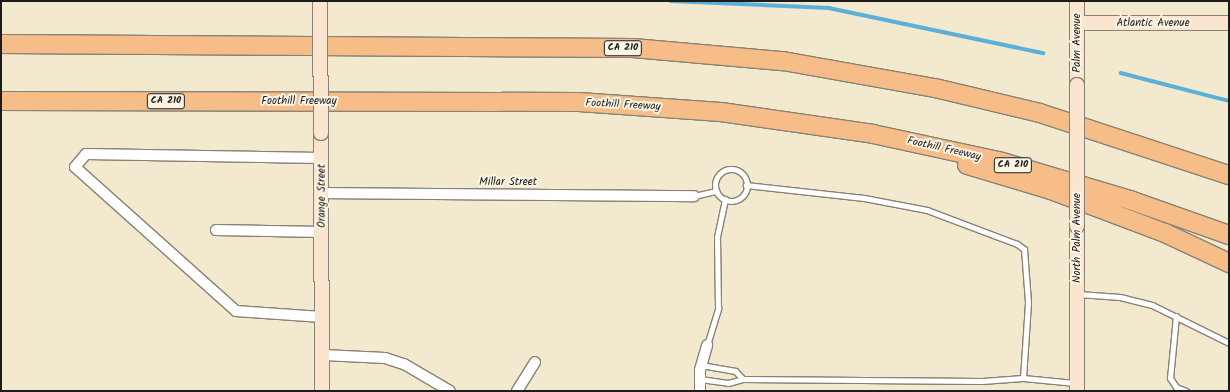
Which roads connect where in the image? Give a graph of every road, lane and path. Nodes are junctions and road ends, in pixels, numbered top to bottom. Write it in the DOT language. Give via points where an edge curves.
graph roads {
  1 [pos="320,1"];
  2 [pos="1077,1"];
  3 [pos="1077,23"];
  4 [pos="1229,23"];
  5 [pos="1,44"];
  6 [pos="1077,85"];
  7 [pos="1,101"];
  8 [pos="790,120"];
  9 [pos="322,158"];
  10 [pos="1229,175"];
  11 [pos="746,185"];
  12 [pos="716,191"];
  13 [pos="322,193"];
  14 [pos="694,196"];
  15 [pos="725,199"];
  16 [pos="216,230"];
  17 [pos="322,232"];
  18 [pos="1229,235"];
  19 [pos="1229,263"];
  20 [pos="1077,294"];
  21 [pos="1176,316"];
  22 [pos="322,317"];
  23 [pos="1229,342"];
  24 [pos="707,345"];
  25 [pos="323,355"];
  26 [pos="535,362"];
  27 [pos="701,365"];
  28 [pos="1022,378"];
  29 [pos="700,379"];
  30 [pos="743,379"];
  31 [pos="1077,387"];
  32 [pos="322,391"];
  33 [pos="450,391"];
  34 [pos="517,391"];
  35 [pos="700,391"];
  36 [pos="1186,391"];
  1 -- 9 [label="street, Orange Street, bridge"];
  2 -- 3 [label="street, Palm Avenue"];
  3 -- 4 [label="street, Atlantic Avenue"];
  3 -- 6 [label="street, Palm Avenue"];
  5 -- 10 [label="highway, CA 210" via="633,48 783,61 935,88 1040,113"];
  6 -- 20 [label="street, North Palm Avenue, bridge"];
  7 -- 8 [label="highway, Foothill Freeway / CA 210" via="579,102"];
  8 -- 18 [label="highway, Foothill Freeway / CA 210" via="909,141 1002,162 1130,200"];
  8 -- 19 [label="highway" via="951,160 1051,190 1165,233"];
  9 -- 13 [label="street, Orange Street"];
  9 -- 22 [label="street" via="101,153 86,154 75,168 236,311"];
  11 -- 12 [label="lane" via="740,172 726,170 718,176"];
  11 -- 15 [label="lane" via="739,198"];
  11 -- 28 [label="lane" via="864,198 927,210 1017,244 1024,249 1028,302"];
  12 -- 14 [label="lane"];
  12 -- 15 [label="lane"];
  13 -- 14 [label="street, Millar Street"];
  13 -- 17 [label="street, Orange Street"];
  15 -- 24 [label="lane" via="717,236 718,308"];
  16 -- 17 [label="street"];
  17 -- 22 [label="street, Orange Street"];
  20 -- 21 [label="lane" via="1120,297 1152,304"];
  20 -- 31 [label="street, North Palm Avenue"];
  21 -- 23 [label="lane"];
  21 -- 36 [label="lane" via="1170,378 1176,388"];
  22 -- 25 [label="street, Orange Street"];
  24 -- 27 [label="street"];
  25 -- 32 [label="street, Orange Street"];
  25 -- 33 [label="street" via="385,358 404,364"];
  26 -- 34 [label="street"];
  27 -- 29 [label="street"];
  27 -- 30 [label="lane" via="735,371"];
  28 -- 30 [label="lane" via="982,381"];
  28 -- 31 [label="lane"];
  29 -- 30 [label="lane" via="728,383"];
  29 -- 35 [label="street"];
}
